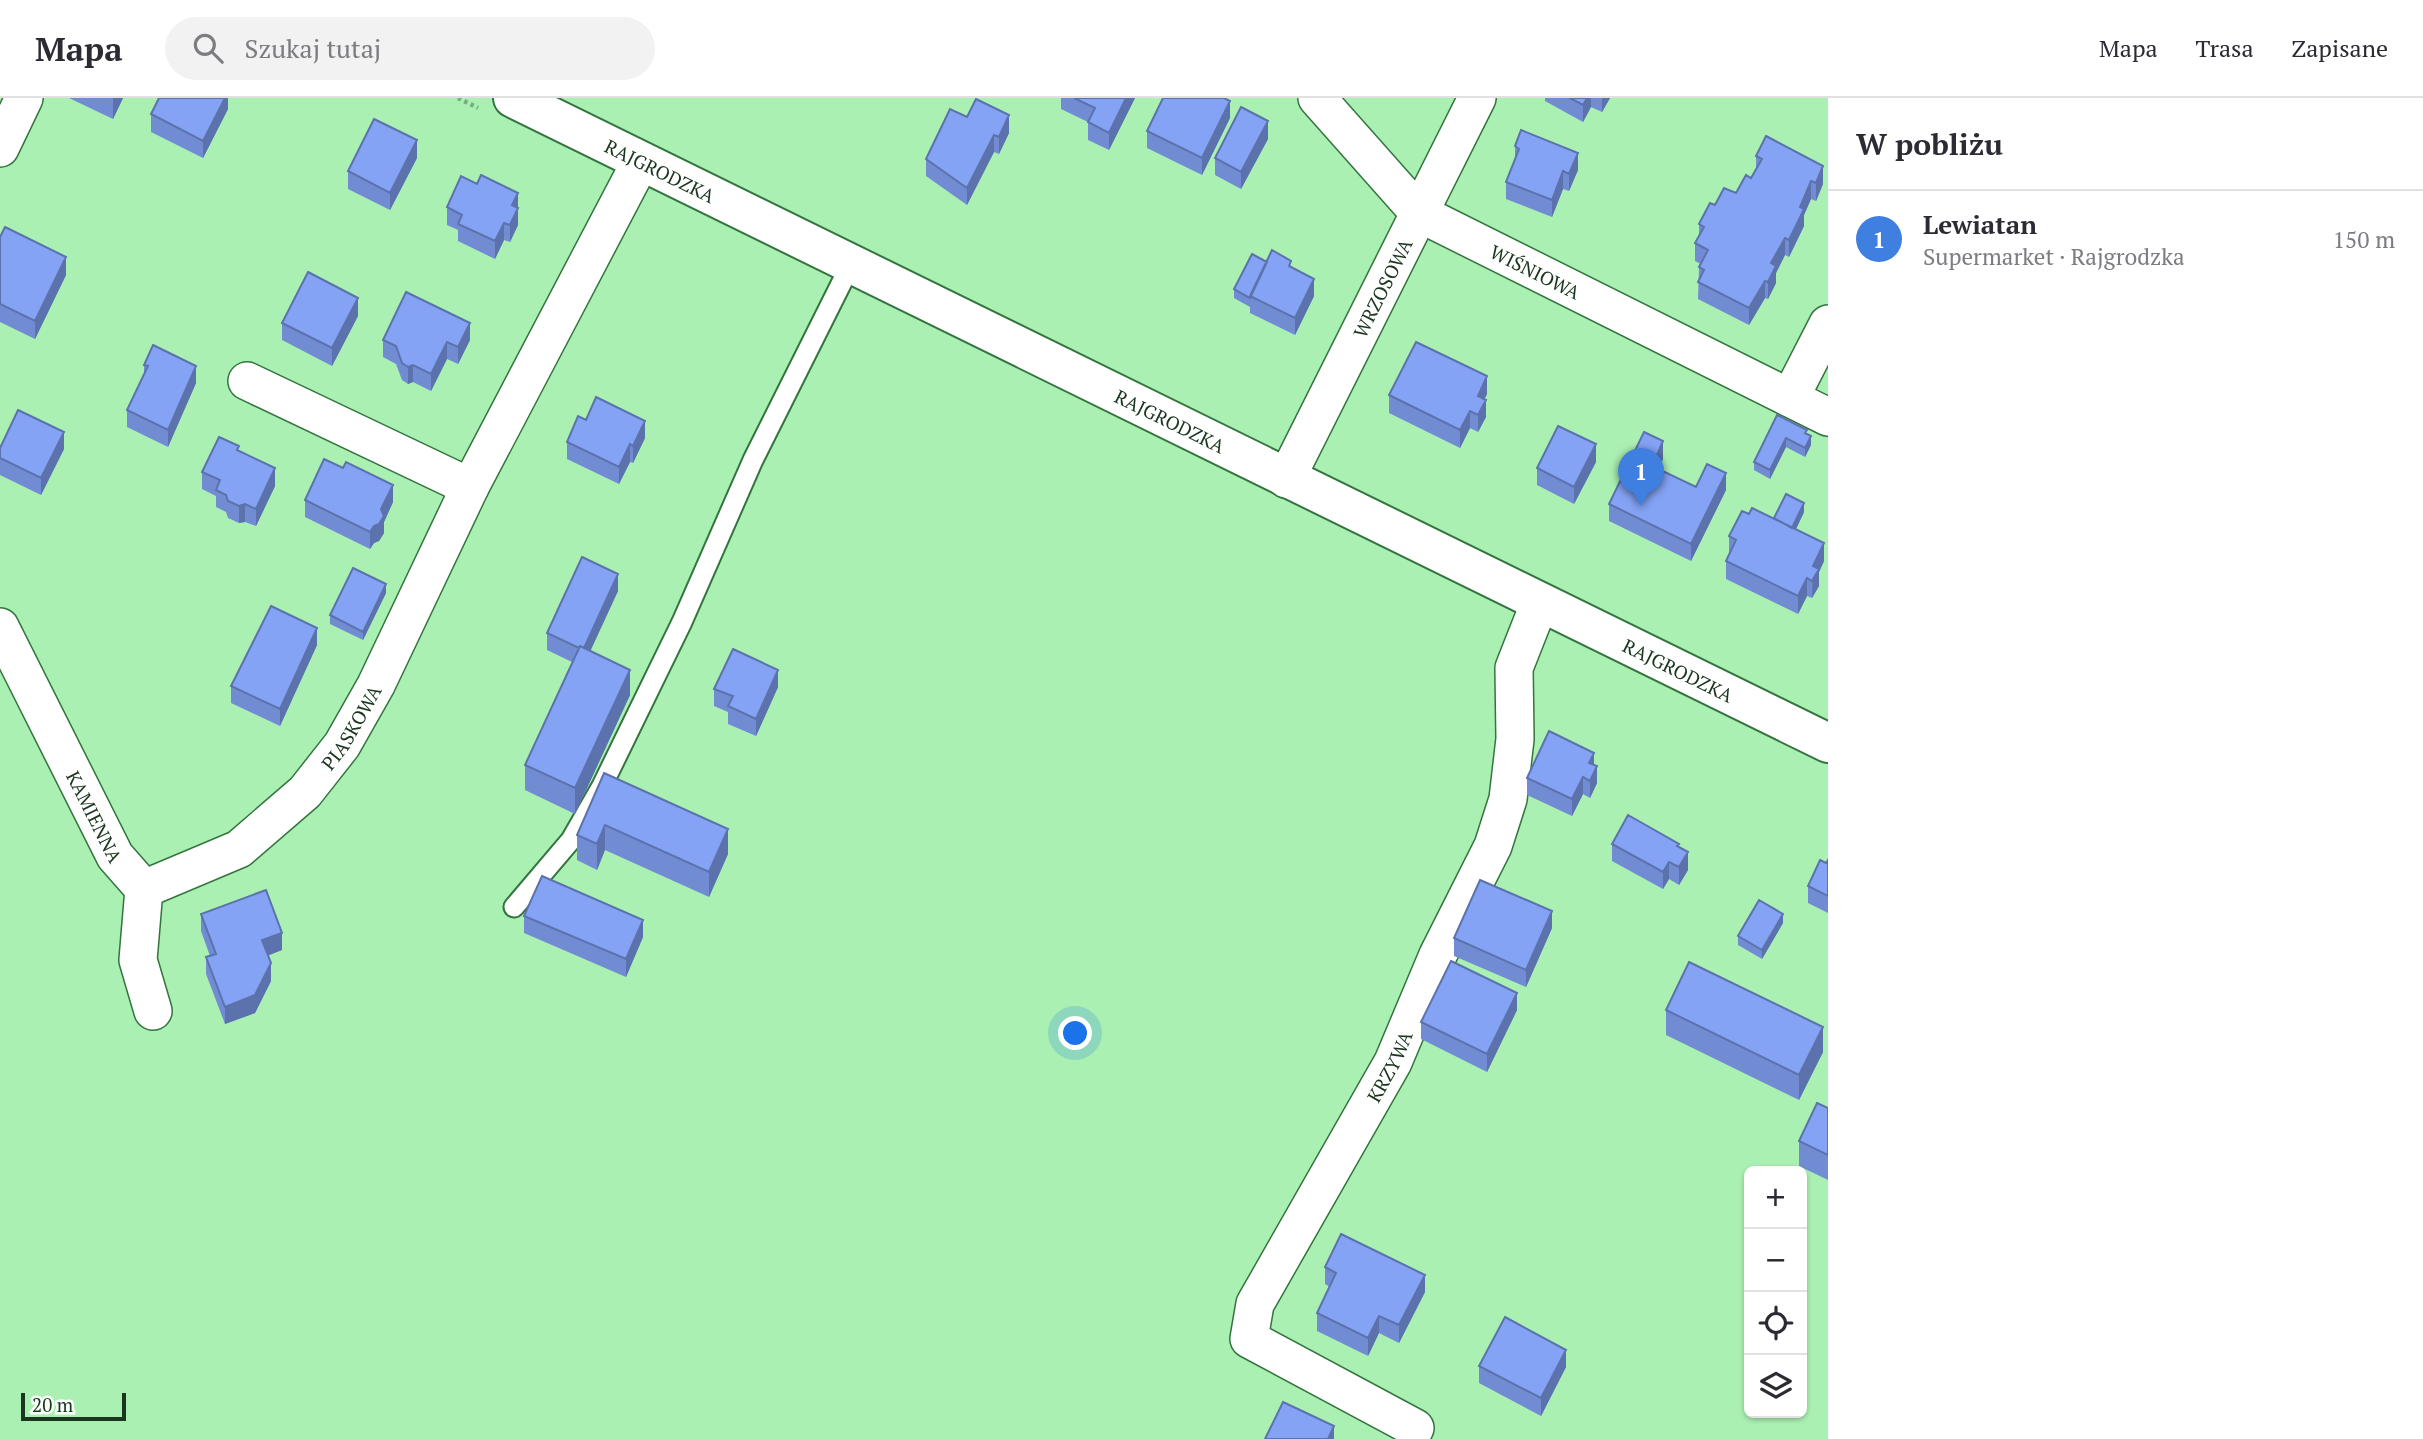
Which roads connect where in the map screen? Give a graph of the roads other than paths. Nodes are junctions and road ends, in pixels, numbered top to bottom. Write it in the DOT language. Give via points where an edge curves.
graph roads {
  1 [pos="24,98"];
  2 [pos="1317,98"];
  3 [pos="1477,98"];
  4 [pos="536,103"];
  5 [pos="0,148"];
  6 [pos="641,161"];
  7 [pos="1419,212"];
  8 [pos="850,264"];
  9 [pos="1828,324"];
  10 [pos="247,381"];
  11 [pos="1790,398"];
  12 [pos="1828,417"];
  13 [pos="1286,478"];
  14 [pos="470,487"];
  15 [pos="1540,603"];
  16 [pos="0,627"];
  17 [pos="1828,743"];
  18 [pos="144,889"];
  19 [pos="514,908"];
  20 [pos="153,1011"];
  21 [pos="1418,1434"];
  1 -- 5 [label="street"];
  2 -- 7 [label="street, WIŚNIOWA"];
  3 -- 7 [label="street, WRZOSOWA"];
  4 -- 6 [label="street, RAJGRODZKA"];
  6 -- 8 [label="street, RAJGRODZKA"];
  6 -- 14 [label="street, PIASKOWA"];
  7 -- 11 [label="street, WIŚNIOWA"];
  7 -- 13 [label="street, WRZOSOWA"];
  8 -- 13 [label="street, RAJGRODZKA"];
  8 -- 19 [label="lane" via="753,460 682,622 602,786 571,840"];
  9 -- 11 [label="street"];
  10 -- 14 [label="street"];
  11 -- 12 [label="street, WIŚNIOWA"];
  13 -- 15 [label="street, RAJGRODZKA"];
  14 -- 18 [label="street, PIASKOWA" via="376,685 342,745 305,792 239,849"];
  15 -- 17 [label="street, RAJGRODZKA"];
  15 -- 21 [label="street, KRZYWA" via="1514,668 1508,799 1493,846 1438,955 1393,1062 1255,1304 1249,1339"];
  16 -- 18 [label="street, KAMIENNA" via="115,856"];
  18 -- 20 [label="street" via="138,960"];
}
